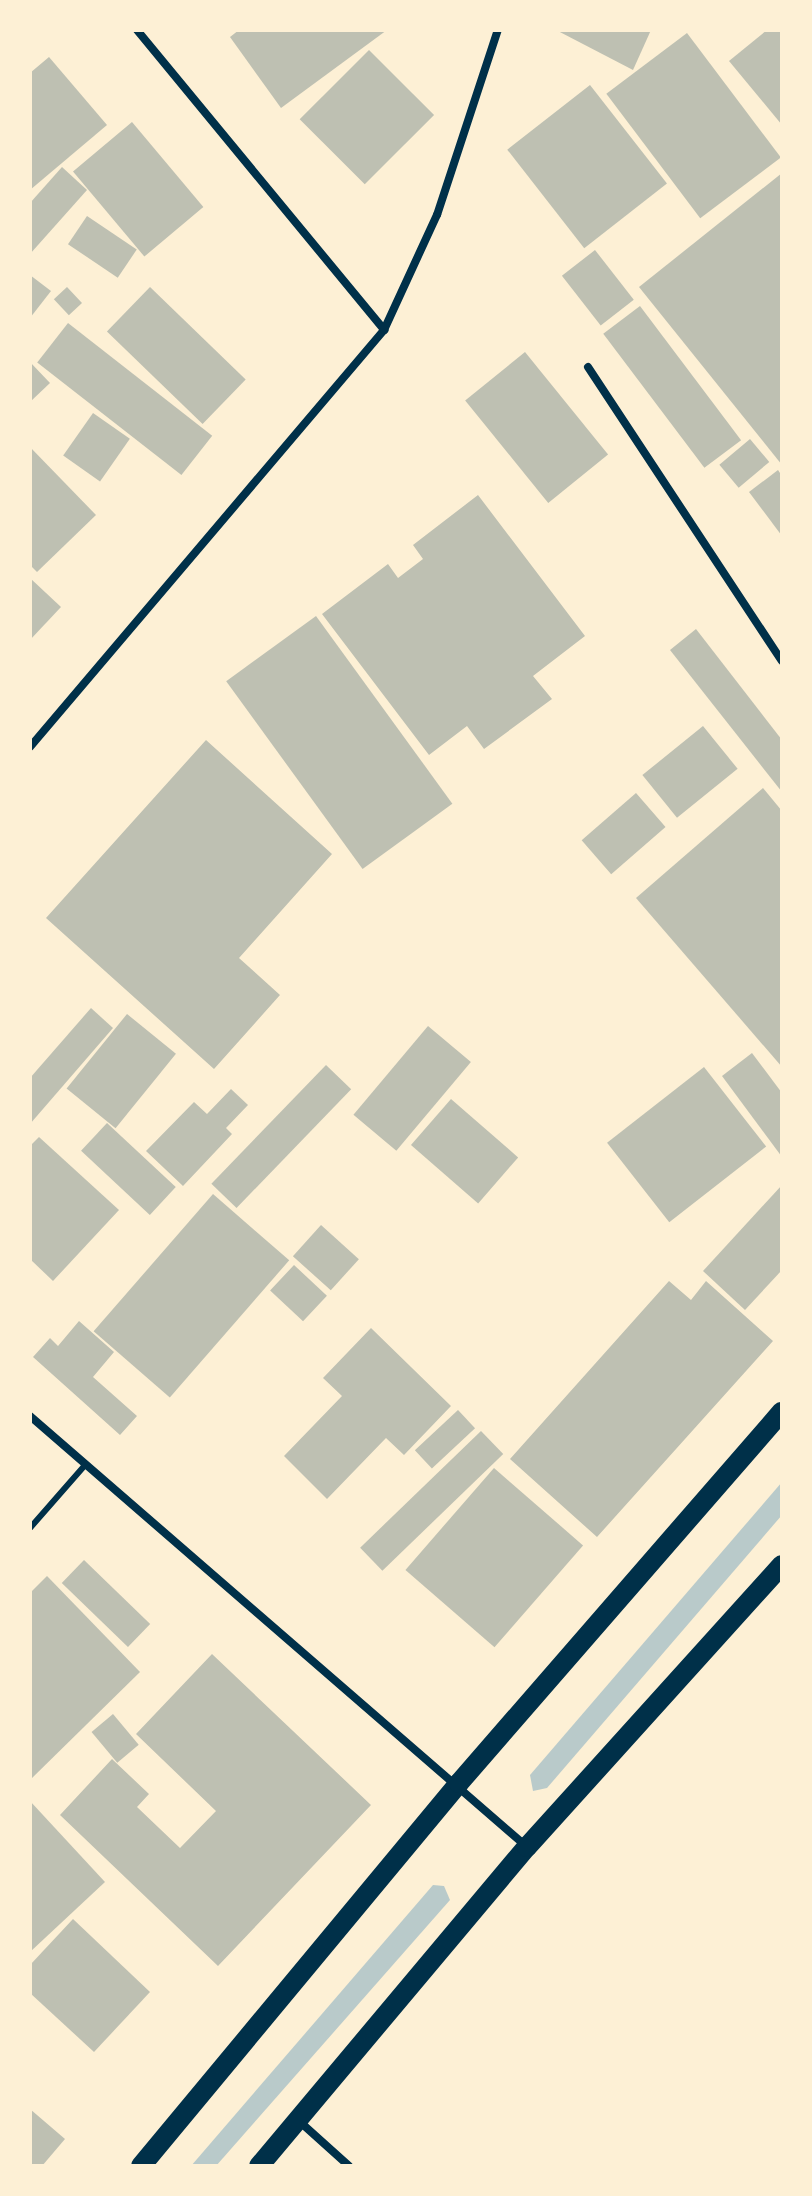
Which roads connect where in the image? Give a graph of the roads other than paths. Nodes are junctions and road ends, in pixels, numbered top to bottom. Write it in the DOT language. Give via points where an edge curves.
graph roads {
  1 [pos="137,30"];
  2 [pos="498,30"];
  3 [pos="384,330"];
  4 [pos="588,367"];
  5 [pos="782,661"];
  6 [pos="30,747"];
  7 [pos="782,1412"];
  8 [pos="30,1416"];
  9 [pos="86,1464"];
  10 [pos="30,1528"];
  11 [pos="782,1565"];
  12 [pos="459,1783"];
  13 [pos="527,1847"];
  14 [pos="298,2120"];
  15 [pos="141,2166"];
  16 [pos="259,2166"];
  17 [pos="349,2166"];
  1 -- 3 [label="street"];
  2 -- 3 [label="street" via="437,215"];
  3 -- 6 [label="street"];
  4 -- 5 [label="street"];
  7 -- 12 [label="main road"];
  8 -- 9 [label="street"];
  9 -- 10 [label="lane"];
  9 -- 12 [label="street"];
  11 -- 13 [label="main road"];
  12 -- 13 [label="street"];
  12 -- 15 [label="main road"];
  13 -- 14 [label="main road"];
  14 -- 16 [label="main road"];
  14 -- 17 [label="street"];
}
